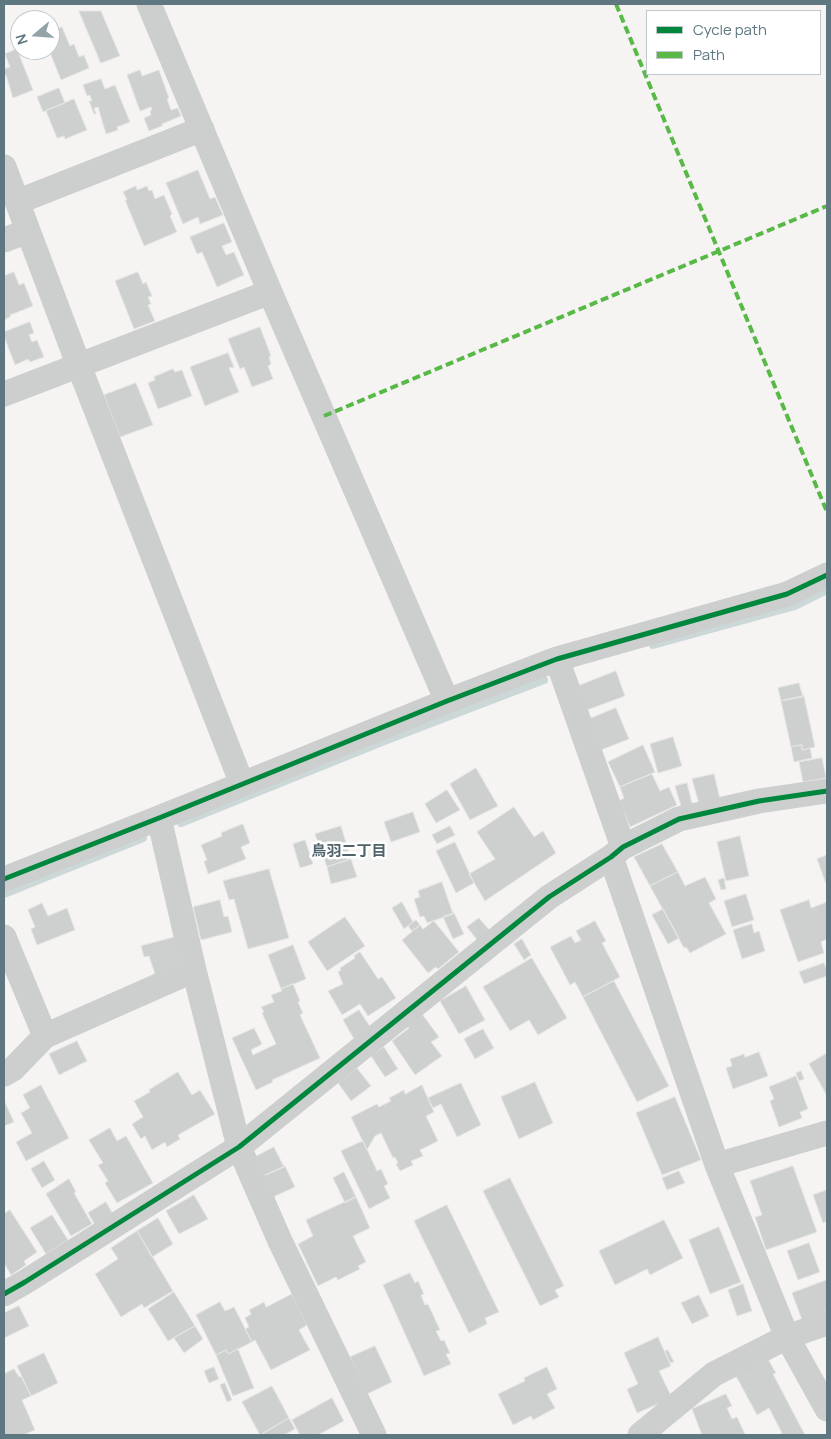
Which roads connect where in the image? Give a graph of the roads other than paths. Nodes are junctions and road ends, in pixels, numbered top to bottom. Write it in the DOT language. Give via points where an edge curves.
graph roads {
  1 [pos="149,4"];
  2 [pos="202,129"];
  3 [pos="4,167"];
  4 [pos="17,202"];
  5 [pos="28,231"];
  6 [pos="4,240"];
  7 [pos="270,292"];
  8 [pos="79,366"];
  9 [pos="4,394"];
  10 [pos="827,575"];
  11 [pos="557,659"];
  12 [pos="447,701"];
  13 [pos="242,784"];
  14 [pos="827,791"];
  15 [pos="159,818"];
  16 [pos="617,852"];
  17 [pos="4,878"];
  18 [pos="4,937"];
  19 [pos="194,970"];
  20 [pos="45,1036"];
  21 [pos="4,1074"];
  22 [pos="827,1133"];
  23 [pos="239,1147"];
  24 [pos="717,1166"];
  25 [pos="4,1294"];
  26 [pos="827,1323"];
  27 [pos="787,1337"];
  28 [pos="827,1409"];
  29 [pos="374,1435"];
  30 [pos="640,1435"];
  1 -- 2 [label="street"];
  2 -- 4 [label="street"];
  2 -- 7 [label="street"];
  3 -- 4 [label="street"];
  4 -- 5 [label="street"];
  5 -- 6 [label="street"];
  5 -- 8 [label="street"];
  7 -- 8 [label="street"];
  7 -- 12 [label="street"];
  8 -- 9 [label="street"];
  8 -- 13 [label="street"];
  10 -- 11 [label="street" via="787,594"];
  11 -- 12 [label="street"];
  11 -- 16 [label="street"];
  12 -- 13 [label="street"];
  13 -- 15 [label="street"];
  14 -- 16 [label="street" via="759,801 680,819"];
  15 -- 17 [label="street"];
  15 -- 19 [label="street"];
  16 -- 23 [label="street" via="549,897"];
  16 -- 24 [label="street"];
  18 -- 20 [label="street"];
  19 -- 20 [label="street"];
  19 -- 23 [label="street"];
  20 -- 21 [label="street" via="13,1070"];
  22 -- 24 [label="street"];
  23 -- 25 [label="street"];
  23 -- 29 [label="street"];
  24 -- 27 [label="street"];
  26 -- 27 [label="street"];
  27 -- 28 [label="street"];
  27 -- 30 [label="street" via="714,1374"];
}
